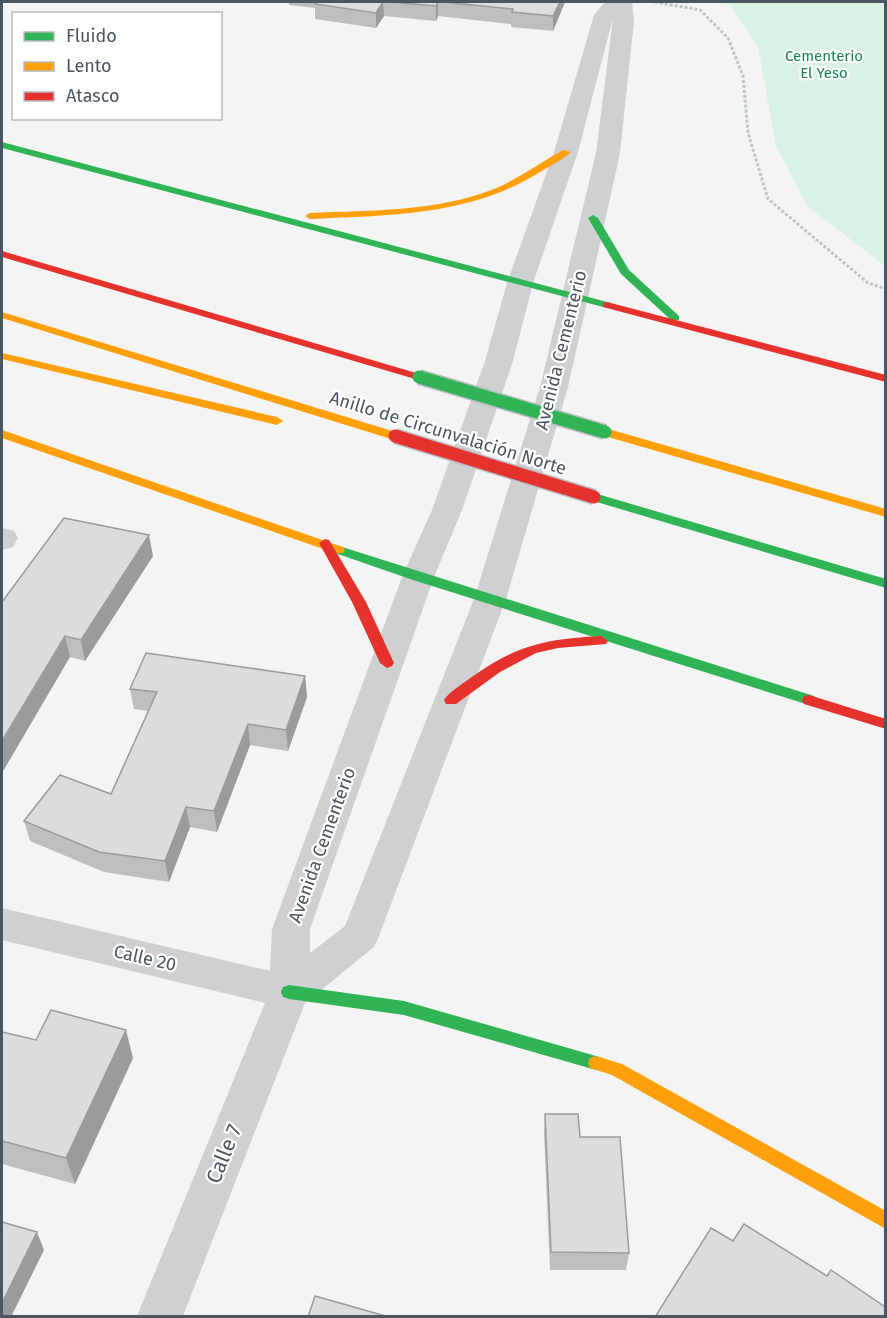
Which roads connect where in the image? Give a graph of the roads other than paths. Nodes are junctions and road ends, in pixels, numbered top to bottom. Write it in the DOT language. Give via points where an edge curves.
graph roads {
  1 [pos="616,2"];
  2 [pos="621,2"];
  3 [pos="2,145"];
  4 [pos="566,152"];
  5 [pos="280,218"];
  6 [pos="593,218"];
  7 [pos="2,254"];
  8 [pos="520,283"];
  9 [pos="574,296"];
  10 [pos="2,315"];
  11 [pos="681,323"];
  12 [pos="2,356"];
  13 [pos="885,379"];
  14 [pos="290,424"];
  15 [pos="2,434"];
  16 [pos="395,436"];
  17 [pos="345,437"];
  18 [pos="885,513"];
  19 [pos="325,543"];
  20 [pos="418,577"];
  21 [pos="885,584"];
  22 [pos="490,599"];
  23 [pos="622,641"];
  24 [pos="387,663"];
  25 [pos="451,700"];
  26 [pos="885,724"];
  27 [pos="2,924"];
  28 [pos="289,992"];
  29 [pos="885,1221"];
  30 [pos="160,1317"];
  1 -- 4 [label="street, Avenida Cementerio" via="604,15"];
  2 -- 6 [label="street, Avenida Cementerio" via="624,21 608,153"];
  3 -- 5 [label="main road"];
  4 -- 5 [label="main road" via="514,183 464,202 388,213"];
  4 -- 8 [label="street, Avenida Cementerio"];
  5 -- 8 [label="main road"];
  6 -- 9 [label="street, Avenida Cementerio"];
  6 -- 11 [label="main road" via="625,272"];
  7 -- 18 [label="main road, bridge"];
  8 -- 9 [label="main road"];
  8 -- 20 [label="street, Avenida Cementerio" via="499,361 447,510"];
  9 -- 11 [label="main road"];
  9 -- 22 [label="street, Avenida Cementerio" via="554,387"];
  10 -- 16 [label="main road, Anillo de Circunvalación Norte"];
  11 -- 13 [label="main road"];
  12 -- 14 [label="main road"];
  15 -- 19 [label="main road"];
  16 -- 17 [label="main road"];
  16 -- 21 [label="main road, Anillo de Circunvalación Norte, bridge"];
  19 -- 20 [label="main road"];
  19 -- 24 [label="main road" via="356,591"];
  20 -- 22 [label="main road"];
  20 -- 24 [label="street, Avenida Cementerio"];
  22 -- 23 [label="main road"];
  22 -- 25 [label="street, Avenida Cementerio"];
  23 -- 25 [label="main road" via="537,648 493,669"];
  23 -- 26 [label="main road"];
  24 -- 28 [label="street, Avenida Cementerio" via="291,928"];
  25 -- 28 [label="street, Avenida Cementerio" via="360,936"];
  27 -- 28 [label="street, Calle 20"];
  28 -- 29 [label="main road" via="404,1008 616,1069"];
  28 -- 30 [label="street, Calle 7"];
}
